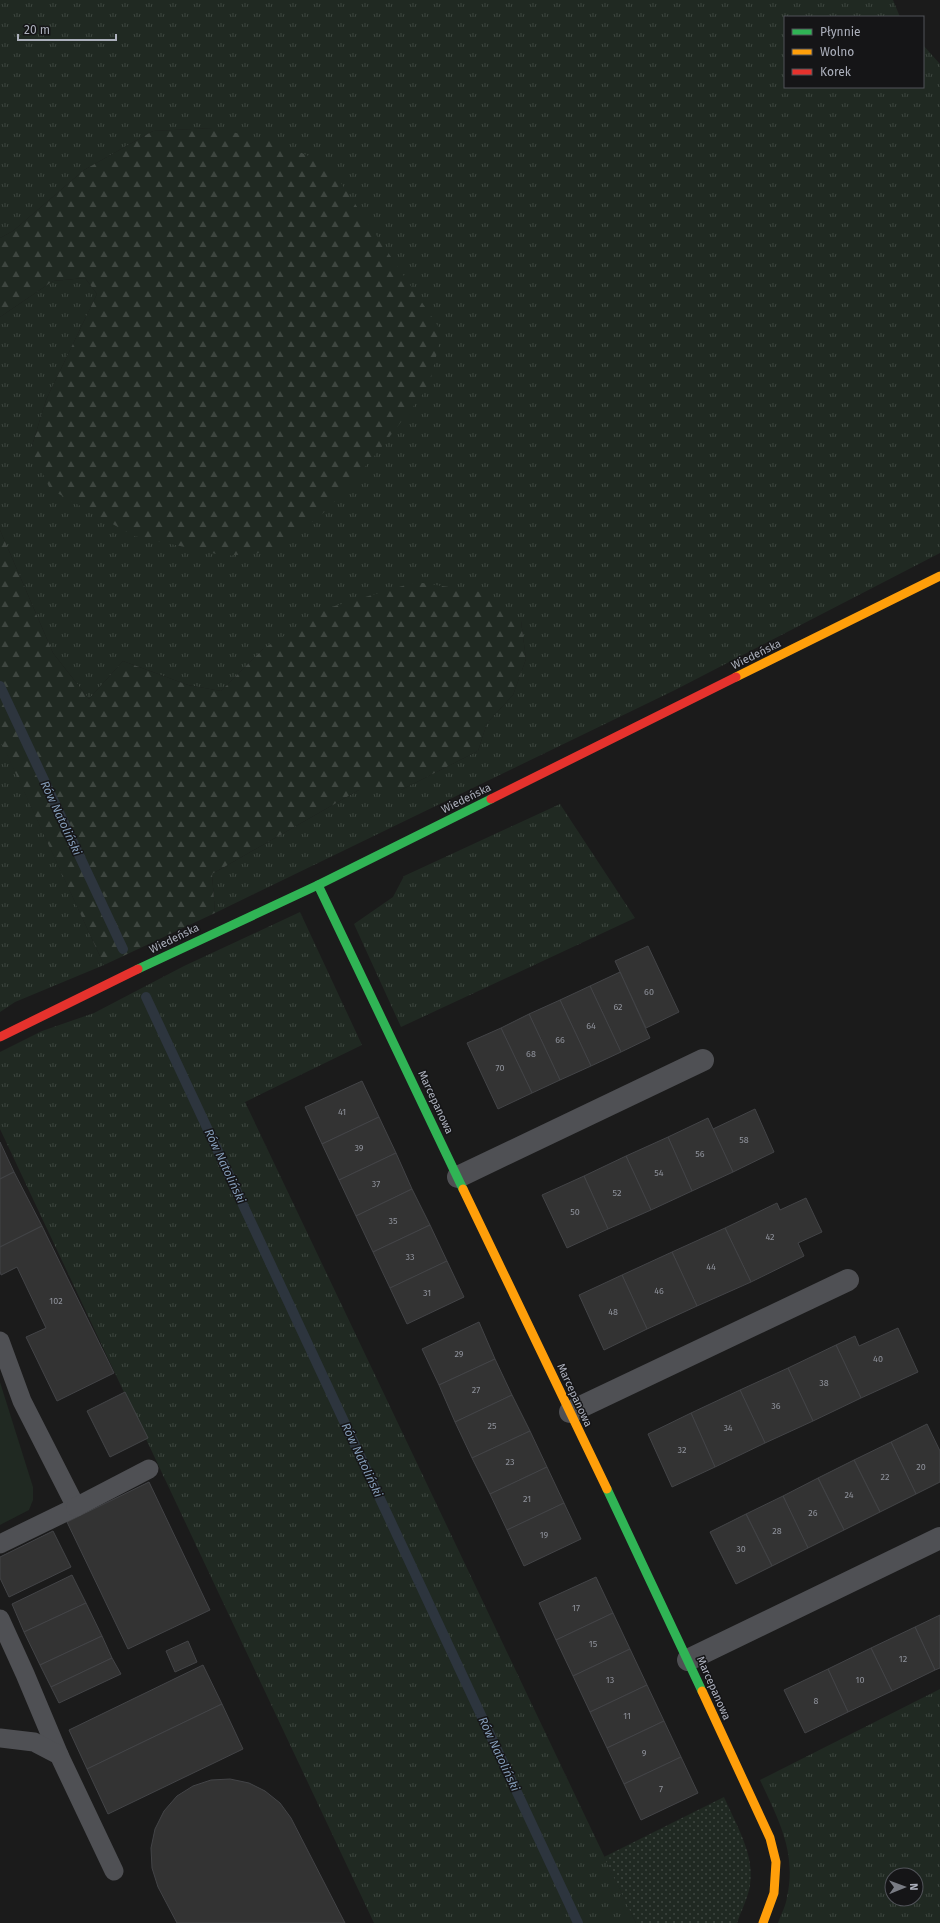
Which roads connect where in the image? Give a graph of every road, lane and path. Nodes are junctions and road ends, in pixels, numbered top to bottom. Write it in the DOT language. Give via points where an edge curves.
graph roads {
  1 [pos="940,576"];
  2 [pos="318,884"];
  3 [pos="0,1037"];
  4 [pos="703,1060"];
  5 [pos="458,1177"];
  6 [pos="848,1280"];
  7 [pos="0,1341"];
  8 [pos="570,1412"];
  9 [pos="150,1469"];
  10 [pos="76,1507"];
  11 [pos="940,1538"];
  12 [pos="0,1544"];
  13 [pos="0,1619"];
  14 [pos="688,1660"];
  15 [pos="0,1738"];
  16 [pos="59,1755"];
  17 [pos="114,1871"];
  18 [pos="763,1923"];
  1 -- 2 [label="street, Wiedeńska"];
  2 -- 3 [label="street, Wiedeńska"];
  2 -- 5 [label="street, Marcepanowa"];
  4 -- 5 [label="street"];
  5 -- 8 [label="street, Marcepanowa"];
  6 -- 8 [label="street"];
  7 -- 10 [label="lane" via="22,1401"];
  8 -- 14 [label="street, Marcepanowa"];
  9 -- 10 [label="lane"];
  10 -- 12 [label="lane"];
  11 -- 14 [label="street"];
  13 -- 16 [label="lane"];
  14 -- 18 [label="street, Marcepanowa" via="770,1838 776,1862 774,1893"];
  15 -- 16 [label="lane" via="34,1742"];
  16 -- 17 [label="lane"];
}
